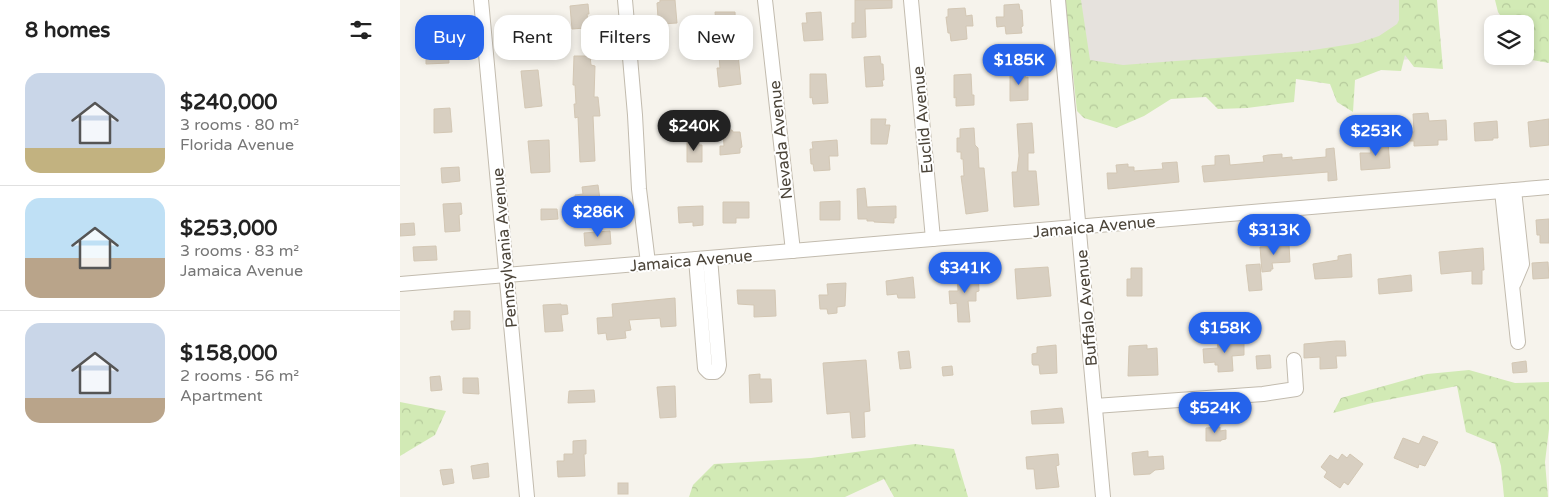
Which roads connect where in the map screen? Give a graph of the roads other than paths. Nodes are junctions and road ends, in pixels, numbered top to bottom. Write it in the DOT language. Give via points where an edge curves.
graph roads {
  1 [pos="481,0"];
  2 [pos="625,0"];
  3 [pos="765,0"];
  4 [pos="912,0"];
  5 [pos="1058,0"];
  6 [pos="1549,187"];
  7 [pos="1508,191"];
  8 [pos="1078,227"];
  9 [pos="933,239"];
  10 [pos="792,251"];
  11 [pos="703,259"];
  12 [pos="648,264"];
  13 [pos="507,275"];
  14 [pos="400,284"];
  15 [pos="1518,342"];
  16 [pos="1294,360"];
  17 [pos="1095,406"];
  18 [pos="527,497"];
  19 [pos="1103,497"];
  1 -- 13 [label="street, Pennsylvania Avenue"];
  2 -- 12 [label="street"];
  3 -- 10 [label="street, Nevada Avenue"];
  4 -- 9 [label="street, Euclid Avenue"];
  5 -- 8 [label="street, Buffalo Avenue"];
  6 -- 7 [label="street, Jamaica Avenue"];
  7 -- 8 [label="street, Jamaica Avenue"];
  7 -- 15 [label="street" via="1522,264 1513,286"];
  8 -- 9 [label="street, Jamaica Avenue"];
  8 -- 17 [label="street, Buffalo Avenue"];
  9 -- 10 [label="street, Jamaica Avenue"];
  10 -- 11 [label="street, Jamaica Avenue"];
  11 -- 11 [label="street" via="705,368 715,372 719,365"];
  11 -- 12 [label="street, Jamaica Avenue"];
  12 -- 13 [label="street, Jamaica Avenue"];
  13 -- 14 [label="street, Jamaica Avenue"];
  13 -- 18 [label="street, Pennsylvania Avenue"];
  16 -- 17 [label="street" via="1296,388 1263,394"];
  17 -- 19 [label="street, Buffalo Avenue"];
}
